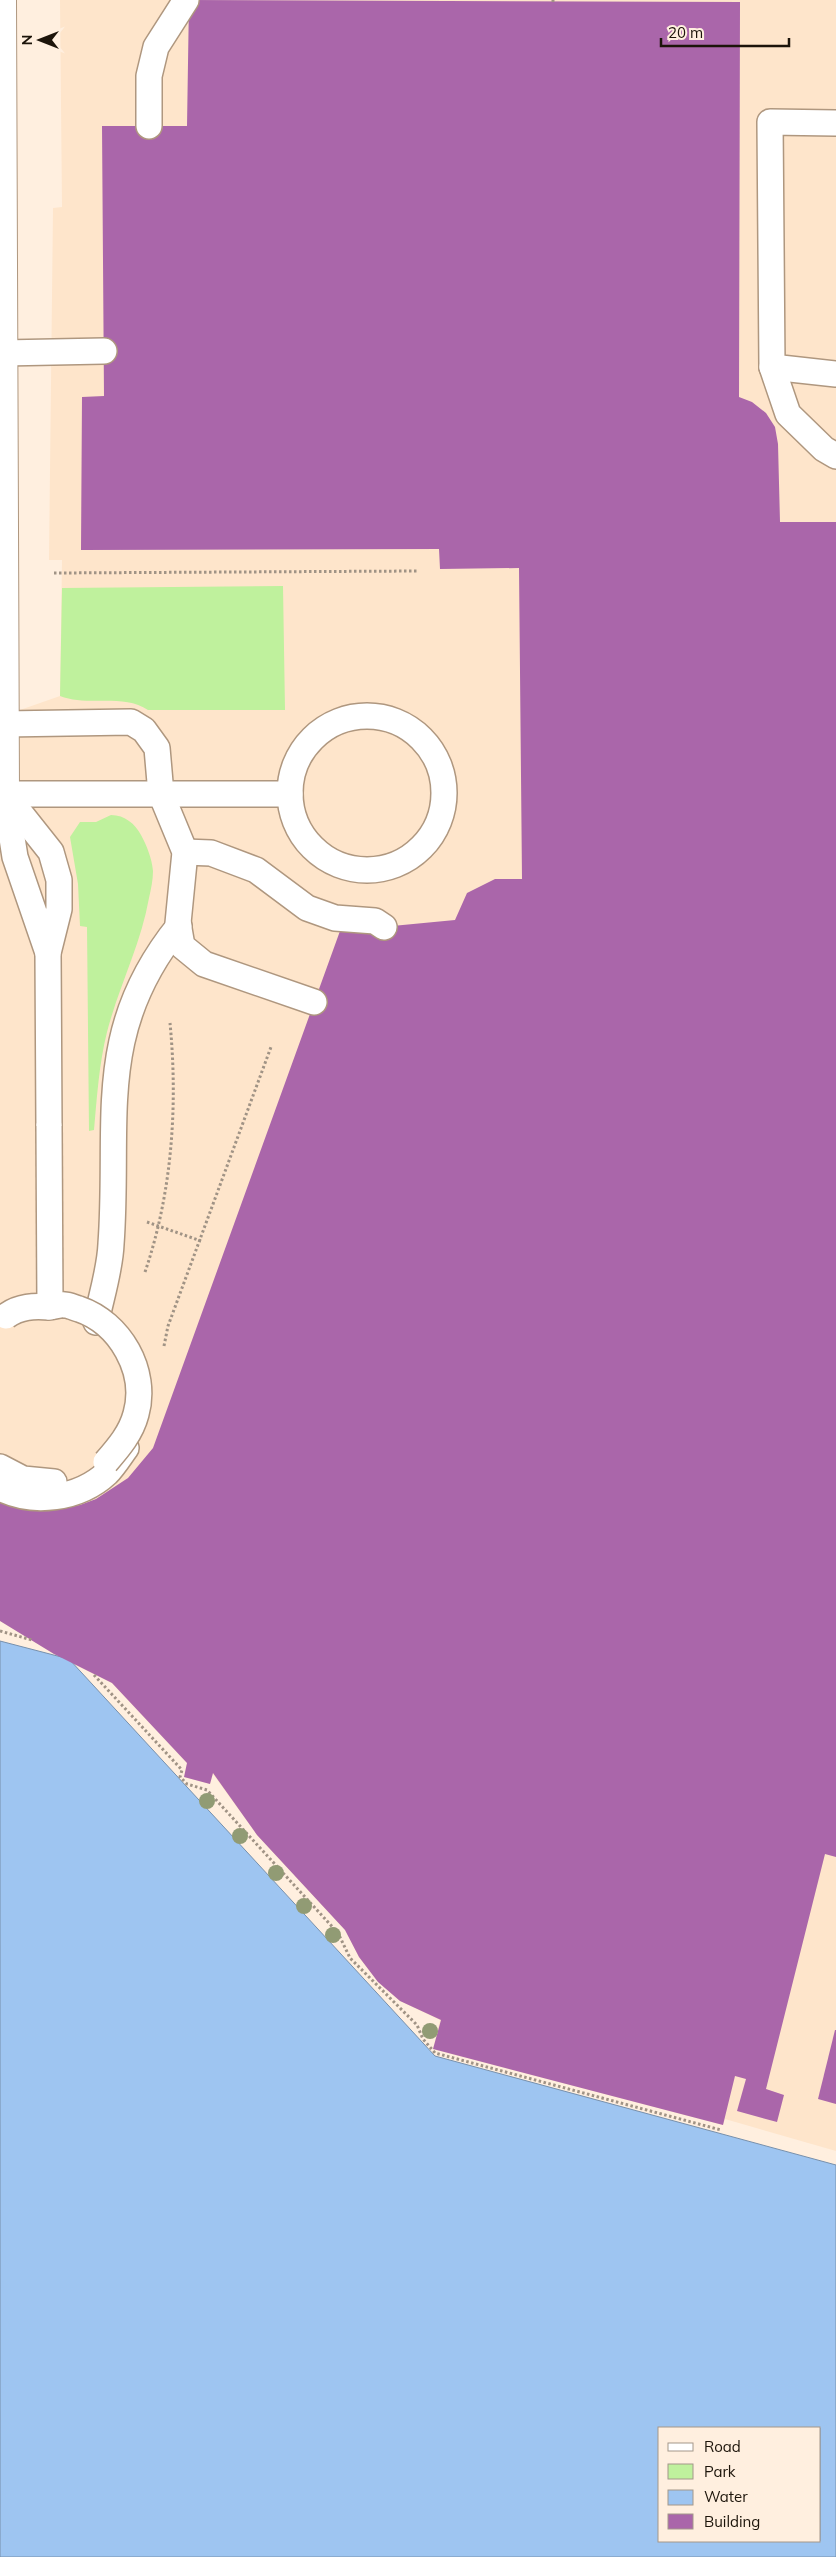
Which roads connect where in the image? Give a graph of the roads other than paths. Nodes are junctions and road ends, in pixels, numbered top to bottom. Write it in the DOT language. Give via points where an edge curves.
graph roads {
  1 [pos="2,0"];
  2 [pos="186,0"];
  3 [pos="836,123"];
  4 [pos="149,126"];
  5 [pos="104,352"];
  6 [pos="3,353"];
  7 [pos="772,367"];
  8 [pos="836,374"];
  9 [pos="836,456"];
  10 [pos="3,712"];
  11 [pos="2,791"];
  12 [pos="161,794"];
  13 [pos="290,794"];
  14 [pos="185,852"];
  15 [pos="179,926"];
  16 [pos="384,927"];
  17 [pos="48,953"];
  18 [pos="314,1002"];
  19 [pos="50,1307"];
  20 [pos="0,1313"];
  21 [pos="0,1320"];
  22 [pos="96,1322"];
  23 [pos="0,1467"];
  24 [pos="0,1488"];
  1 -- 6 [label="street"];
  2 -- 4 [label="lane" via="156,47 149,76"];
  3 -- 7 [label="lane" via="770,122"];
  5 -- 6 [label="lane"];
  6 -- 10 [label="street"];
  7 -- 8 [label="lane"];
  7 -- 9 [label="lane" via="788,414 824,449"];
  10 -- 11 [label="street"];
  10 -- 12 [label="lane" via="131,722 144,730 157,748"];
  11 -- 12 [label="lane"];
  11 -- 17 [label="lane" via="15,857"];
  11 -- 17 [label="lane" via="43,841 56,866 59,909"];
  12 -- 13 [label="lane"];
  12 -- 14 [label="lane"];
  13 -- 13 [label="lane" via="295,818 312,845 337,864 361,870 386,868 419,850 440,819 444,794 441,770 422,738 390,718 365,716 340,720 311,740 294,770"];
  14 -- 15 [label="lane"];
  14 -- 16 [label="lane" via="211,853 256,870 306,908 335,918 375,921"];
  15 -- 18 [label="lane" via="182,946 204,964"];
  15 -- 22 [label="lane" via="161,948 135,996 120,1043 114,1083 111,1246"];
  17 -- 19 [label="lane, bridge"];
  19 -- 21 [label="lane, bridge" via="36,1304"];
  19 -- 23 [label="lane, bridge" via="65,1304 92,1314 115,1331 131,1356 139,1384 137,1413 125,1440 106,1462 82,1477 53,1482 23,1479"];
  20 -- 22 [label="lane" via="26,1305 57,1305"];
  22 -- 24 [label="lane" via="110,1333 128,1358 137,1387 136,1418 127,1446 106,1473 77,1491 45,1498 12,1494"];
}
